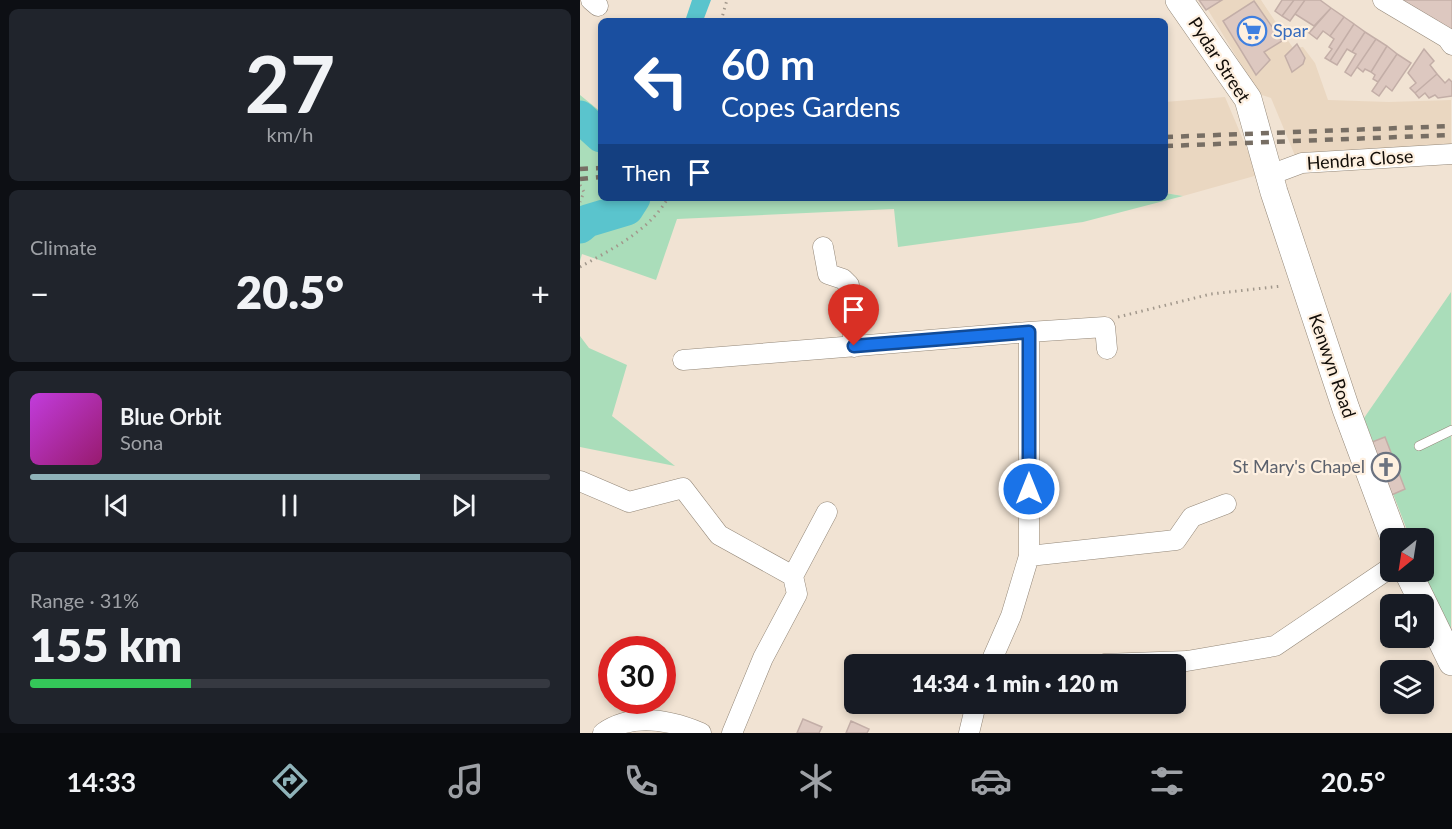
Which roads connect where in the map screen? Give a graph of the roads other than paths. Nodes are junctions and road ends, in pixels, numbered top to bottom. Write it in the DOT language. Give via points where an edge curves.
graph roads {
  1 [pos="1179,0"];
  2 [pos="1383,0"];
  3 [pos="1452,45"];
  4 [pos="1452,154"];
  5 [pos="1272,184"];
  6 [pos="823,247"];
  7 [pos="1029,332"];
  8 [pos="854,346"];
  9 [pos="1107,349"];
  10 [pos="683,360"];
  11 [pos="1452,430"];
  12 [pos="1419,446"];
  13 [pos="580,481"];
  14 [pos="1226,504"];
  15 [pos="826,512"];
  16 [pos="1390,528"];
  17 [pos="1029,556"];
  18 [pos="1380,575"];
  19 [pos="793,576"];
  20 [pos="1413,582"];
  21 [pos="994,654"];
  22 [pos="1186,661"];
  23 [pos="1452,662"];
  24 [pos="974,714"];
  25 [pos="603,733"];
  26 [pos="701,733"];
  27 [pos="732,733"];
  28 [pos="969,733"];
  1 -- 5 [label="main road, Pydar Street" via="1248,99"];
  2 -- 3 [label="street" via="1447,38"];
  4 -- 5 [label="street, Hendra Close" via="1302,163"];
  5 -- 16 [label="main road, Kenwyn Road" via="1346,409"];
  6 -- 8 [label="street" via="828,274 849,285"];
  7 -- 8 [label="street"];
  7 -- 9 [label="street" via="1105,327"];
  7 -- 17 [label="street"];
  8 -- 10 [label="street"];
  11 -- 12 [label="lane"];
  13 -- 19 [label="street" via="629,502 683,488 719,535"];
  14 -- 17 [label="street" via="1192,517 1176,540"];
  15 -- 19 [label="street"];
  17 -- 21 [label="street" via="1011,616"];
  18 -- 22 [label="street" via="1275,646"];
  19 -- 27 [label="street" via="797,594 763,658"];
  20 -- 23 [label="main road"];
  24 -- 28 [label="street"];
  25 -- 26 [label="street" via="624,721 648,720 676,723"];
}
